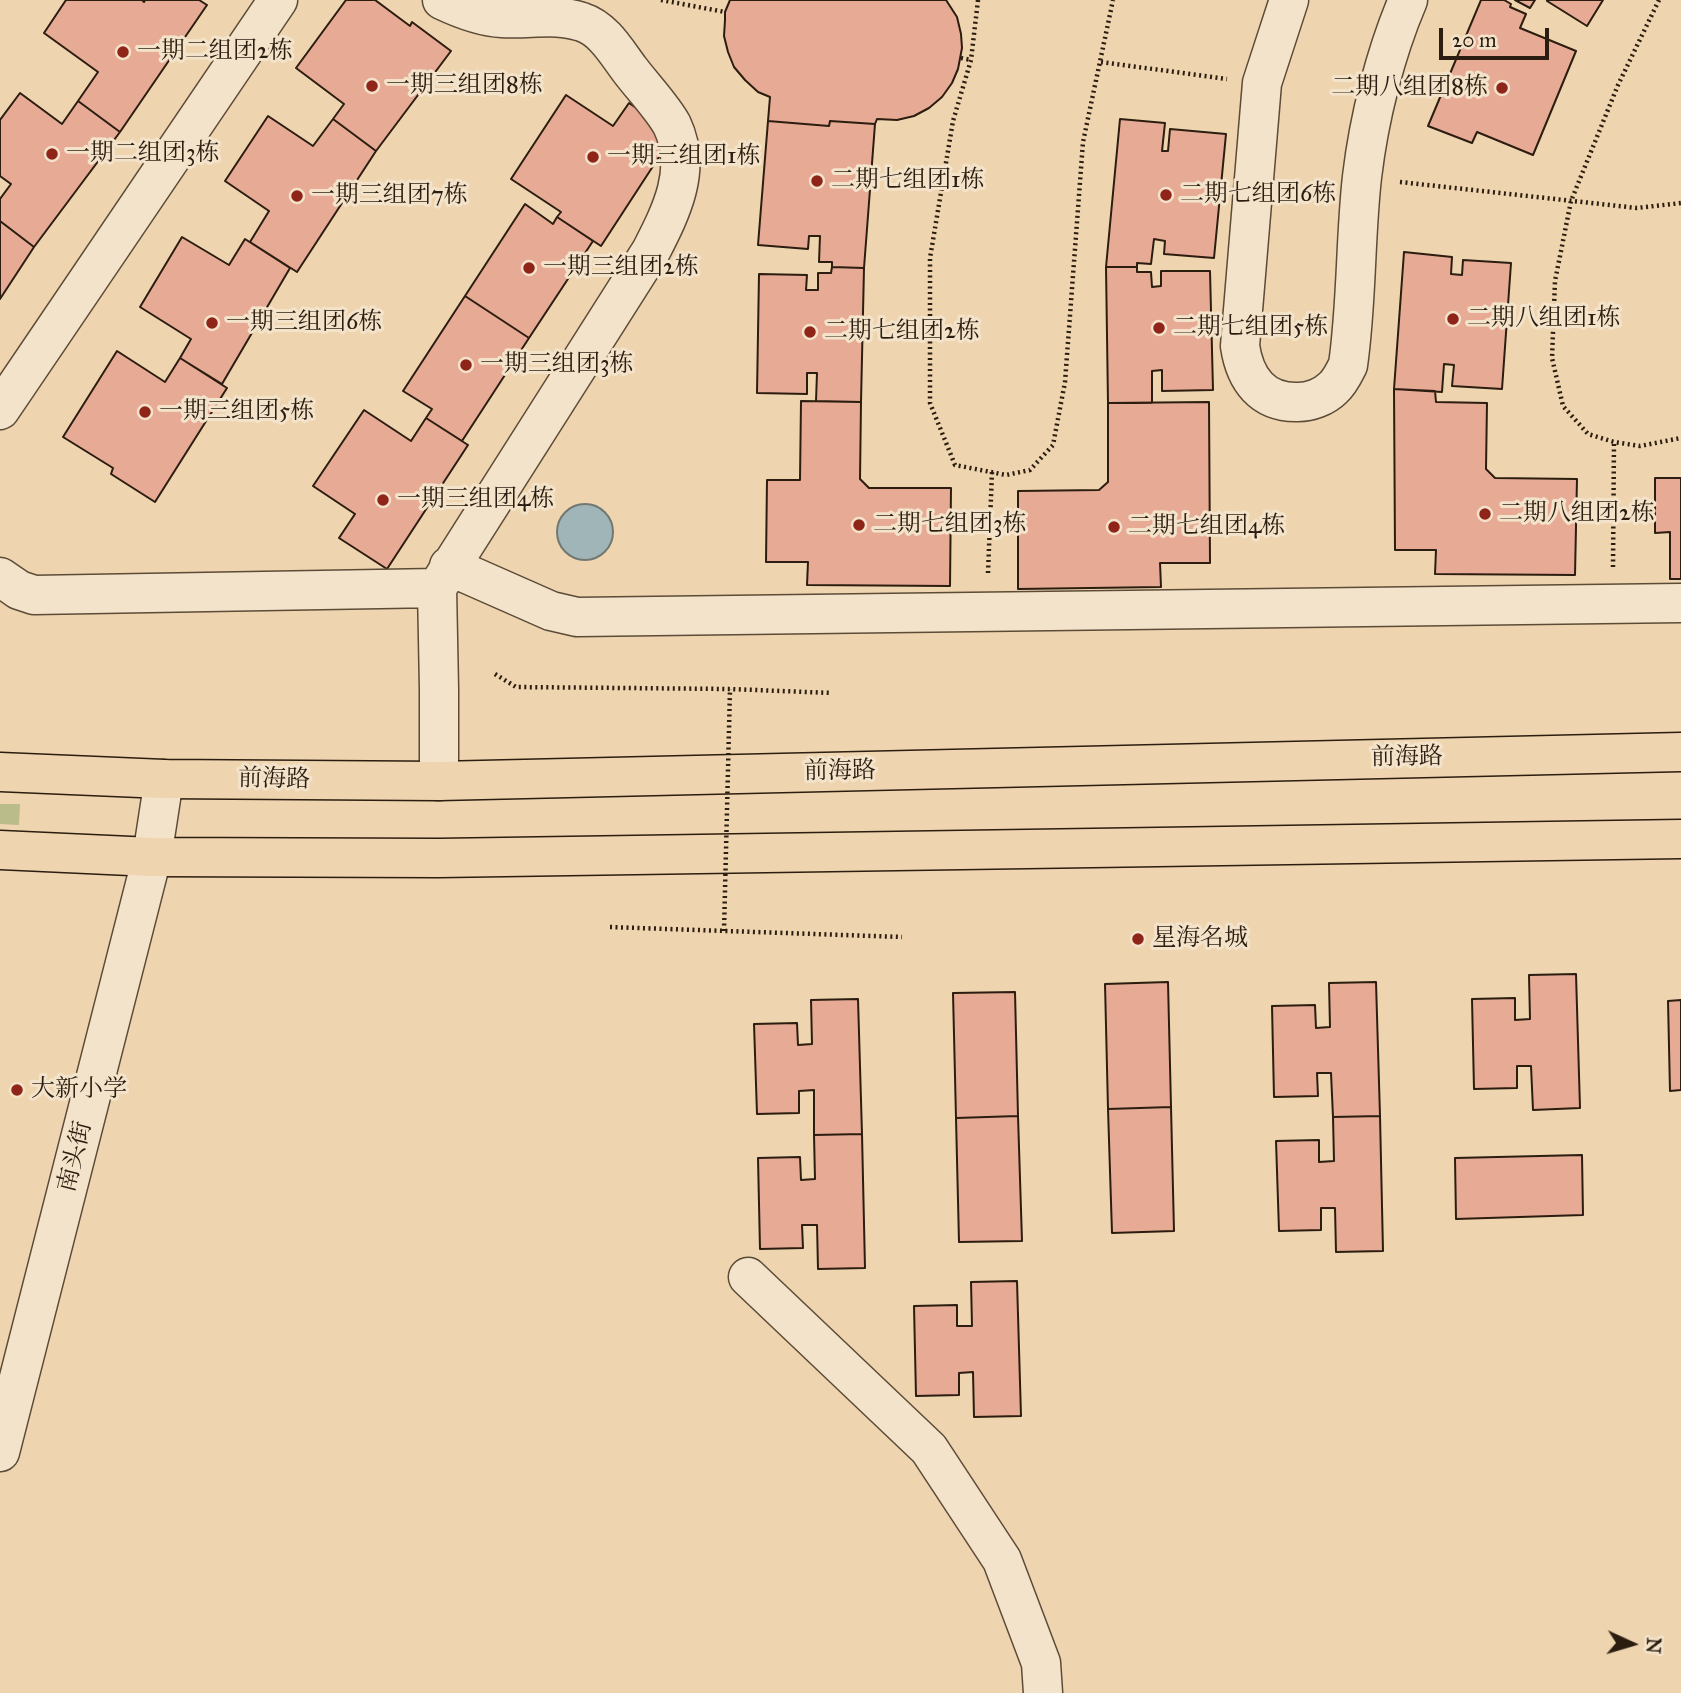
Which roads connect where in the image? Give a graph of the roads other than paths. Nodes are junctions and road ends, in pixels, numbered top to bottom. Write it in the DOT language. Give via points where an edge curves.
graph roads {
  1 [pos="278,0"];
  2 [pos="442,0"];
  3 [pos="1289,0"];
  4 [pos="1408,0"];
  5 [pos="0,410"];
  6 [pos="0,577"];
  7 [pos="443,577"];
  8 [pos="1681,603"];
  9 [pos="1681,752"];
  10 [pos="0,772"];
  11 [pos="164,779"];
  12 [pos="439,781"];
  13 [pos="1681,839"];
  14 [pos="0,850"];
  15 [pos="152,857"];
  16 [pos="748,1277"];
  17 [pos="0,1452"];
  18 [pos="1043,1693"];
  1 -- 5 [label="street"];
  2 -- 7 [label="street" via="469,12 501,18 567,18 602,34 670,123 679,143 681,166 669,216 651,251"];
  3 -- 4 [label="street" via="1262,83 1240,346 1248,376 1264,393 1288,402 1322,396 1333,389 1348,365 1362,178 1372,111"];
  6 -- 7 [label="street" via="34,595"];
  7 -- 8 [label="street" via="577,617"];
  7 -- 12 [label="street"];
  9 -- 12 [label="main road, 前海路"];
  10 -- 11 [label="main road, 前海路"];
  11 -- 12 [label="main road, 前海路"];
  11 -- 15 [label="street, 南头街"];
  13 -- 15 [label="main road" via="439,858"];
  14 -- 15 [label="main road"];
  15 -- 17 [label="street, 南头街"];
  16 -- 18 [label="street" via="929,1449 1002,1560 1041,1662"];
}
